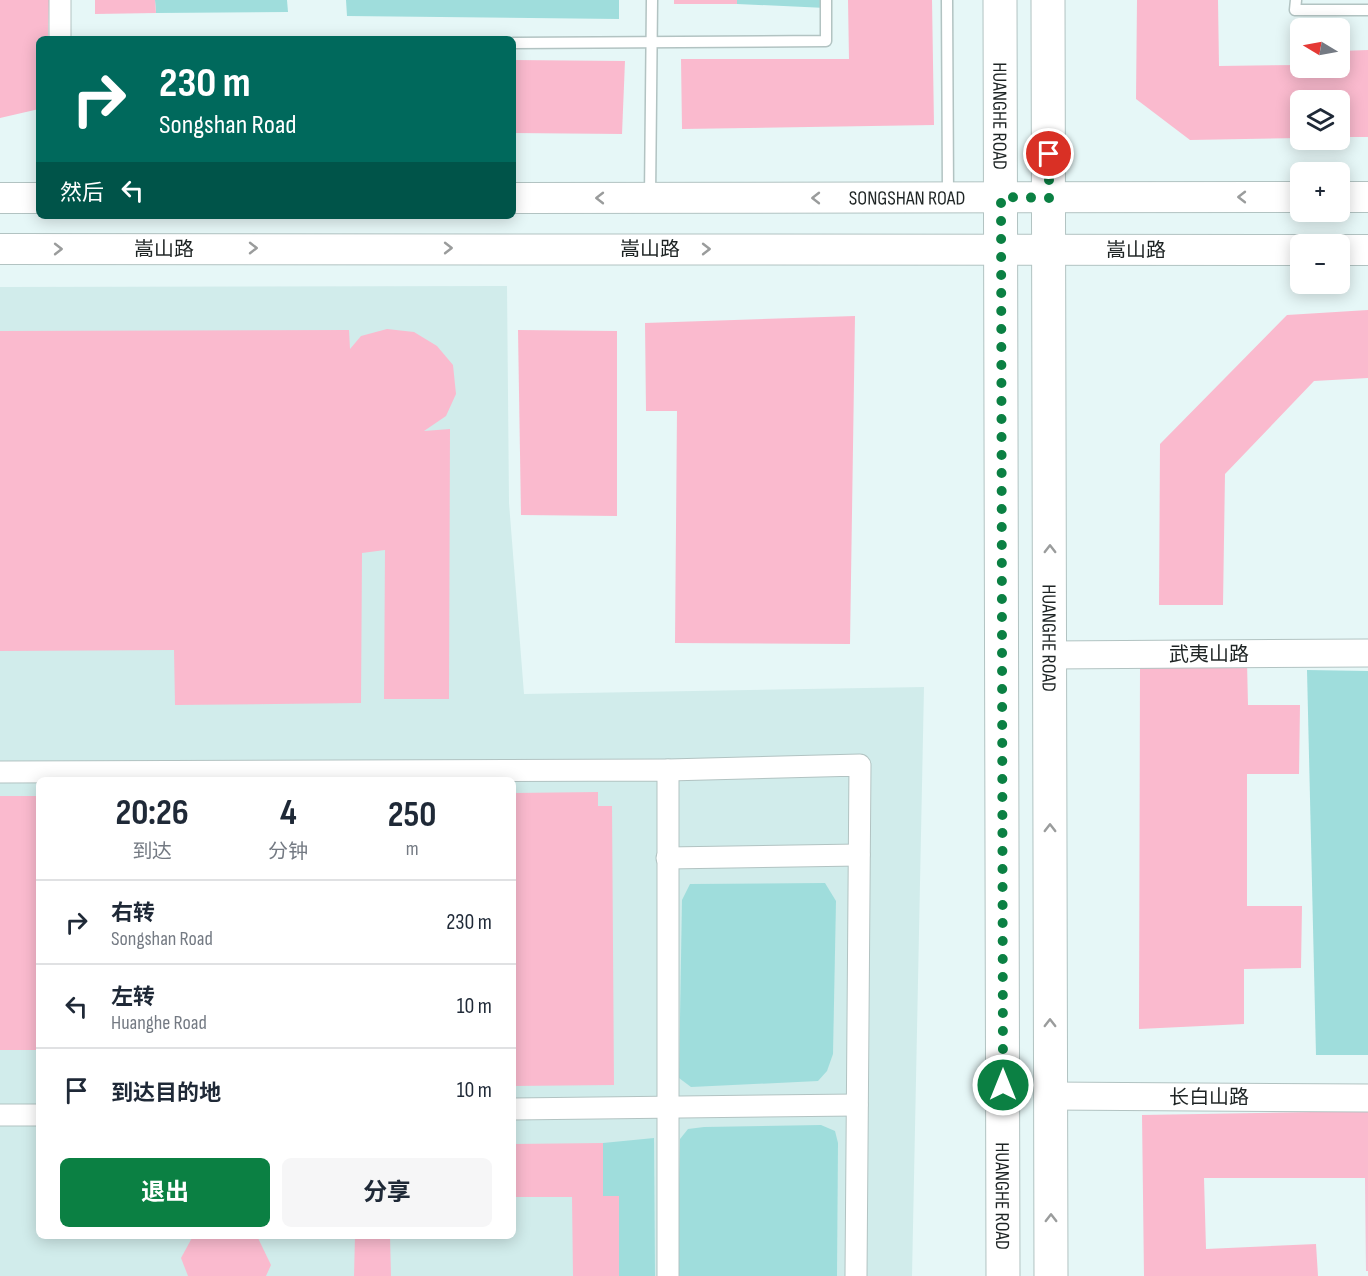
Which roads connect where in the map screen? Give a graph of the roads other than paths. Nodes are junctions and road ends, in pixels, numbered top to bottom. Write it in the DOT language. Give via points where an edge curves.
graph roads {
  1 [pos="60,0"];
  2 [pos="652,0"];
  3 [pos="826,0"];
  4 [pos="948,0"];
  5 [pos="1000,0"];
  6 [pos="1048,0"];
  7 [pos="1296,0"];
  8 [pos="1368,10"];
  9 [pos="60,36"];
  10 [pos="516,43"];
  11 [pos="652,43"];
  12 [pos="948,197"];
  13 [pos="1001,197"];
  14 [pos="1290,197"];
  15 [pos="1350,197"];
  16 [pos="1368,197"];
  17 [pos="0,198"];
  18 [pos="36,198"];
  19 [pos="516,198"];
  20 [pos="650,198"];
  21 [pos="1049,198"];
  22 [pos="0,249"];
  23 [pos="1002,250"];
  24 [pos="1049,250"];
  25 [pos="1290,250"];
  26 [pos="1350,250"];
  27 [pos="1368,250"];
  28 [pos="1368,653"];
  29 [pos="1050,655"];
  30 [pos="668,770"];
  31 [pos="0,772"];
  32 [pos="859,855"];
  33 [pos="667,858"];
  34 [pos="1050,1096"];
  35 [pos="1368,1098"];
  36 [pos="857,1105"];
  37 [pos="668,1107"];
  38 [pos="516,1109"];
  39 [pos="0,1115"];
  40 [pos="36,1115"];
  41 [pos="668,1276"];
  42 [pos="856,1276"];
  43 [pos="1003,1276"];
  44 [pos="1051,1276"];
  1 -- 9 [label="street"];
  2 -- 11 [label="lane"];
  3 -- 11 [label="lane" via="826,41"];
  4 -- 12 [label="lane"];
  5 -- 13 [label="main road, HUANGHE ROAD"];
  6 -- 21 [label="main road, HUANGHE ROAD"];
  7 -- 8 [label="lane" via="1296,10"];
  10 -- 11 [label="lane"];
  11 -- 20 [label="lane"];
  12 -- 13 [label="main road, SONGSHAN ROAD"];
  12 -- 20 [label="main road, SONGSHAN ROAD, one-way"];
  13 -- 21 [label="main road, SONGSHAN ROAD"];
  13 -- 23 [label="main road, HUANGHE ROAD"];
  14 -- 21 [label="main road, SONGSHAN ROAD, one-way"];
  15 -- 16 [label="main road"];
  17 -- 18 [label="main road"];
  20 -- 19 [label="main road, SONGSHAN ROAD, one-way"];
  21 -- 24 [label="main road, HUANGHE ROAD"];
  22 -- 23 [label="main road, 嵩山路, one-way"];
  23 -- 24 [label="main road, 嵩山路"];
  23 -- 43 [label="main road, HUANGHE ROAD"];
  24 -- 25 [label="main road, 嵩山路"];
  29 -- 24 [label="main road, HUANGHE ROAD, one-way"];
  26 -- 27 [label="main road"];
  28 -- 29 [label="street, 武夷山路"];
  34 -- 29 [label="main road, HUANGHE ROAD, one-way"];
  30 -- 31 [label="street"];
  30 -- 32 [label="street" via="860,765"];
  30 -- 33 [label="street"];
  32 -- 33 [label="street"];
  32 -- 36 [label="street"];
  33 -- 37 [label="street"];
  34 -- 35 [label="street, 长白山路"];
  44 -- 34 [label="main road, HUANGHE ROAD, one-way"];
  36 -- 37 [label="street"];
  36 -- 42 [label="street"];
  37 -- 38 [label="street"];
  37 -- 41 [label="street"];
  39 -- 40 [label="street"];
}
